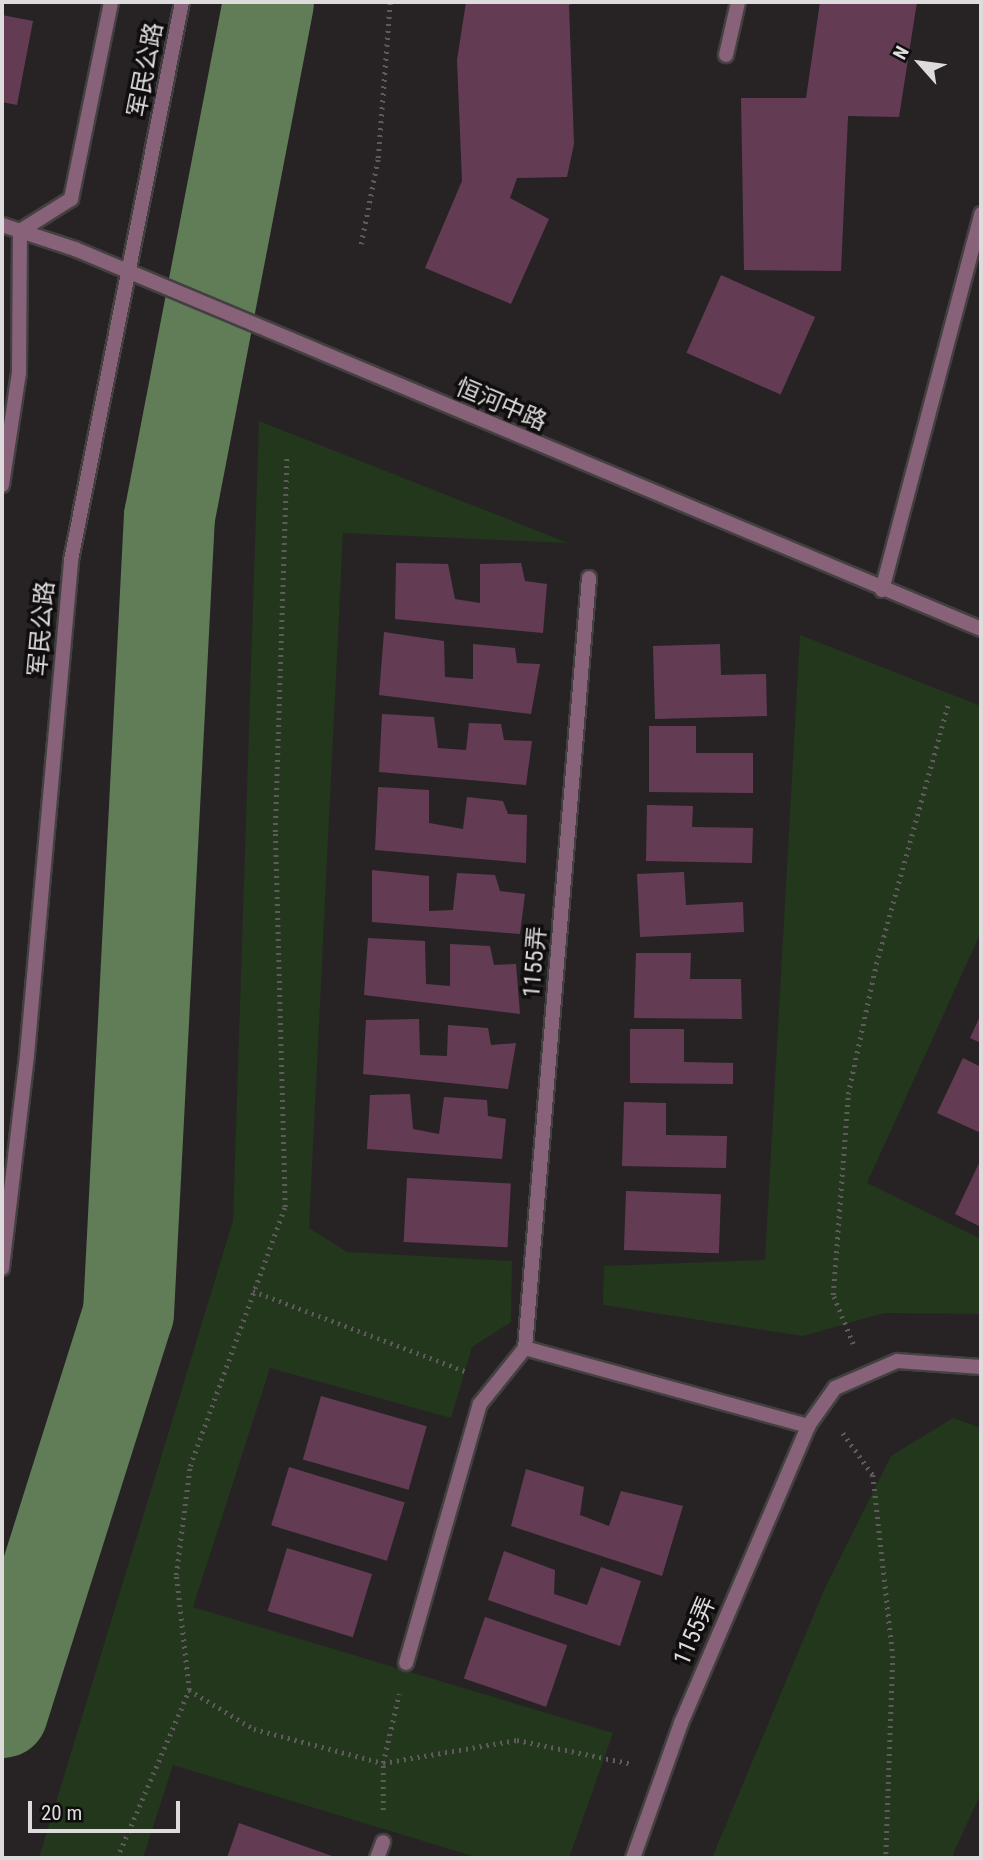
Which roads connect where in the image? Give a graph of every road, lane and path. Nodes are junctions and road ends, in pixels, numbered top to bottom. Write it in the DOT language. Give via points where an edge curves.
graph roads {
  1 [pos="111,2"];
  2 [pos="182,2"];
  3 [pos="390,2"];
  4 [pos="738,2"];
  5 [pos="726,55"];
  6 [pos="981,214"];
  7 [pos="2,225"];
  8 [pos="20,231"];
  9 [pos="361,244"];
  10 [pos="129,275"];
  11 [pos="287,457"];
  12 [pos="2,485"];
  13 [pos="589,578"];
  14 [pos="882,590"];
  15 [pos="981,629"];
  16 [pos="947,705"];
  17 [pos="2,1268"];
  18 [pos="253,1291"];
  19 [pos="525,1348"];
  20 [pos="981,1367"];
  21 [pos="865,1374"];
  22 [pos="497,1384"];
  23 [pos="822,1405"];
  24 [pos="808,1426"];
  25 [pos="406,1664"];
  26 [pos="189,1690"];
  27 [pos="383,1763"];
  28 [pos="664,1770"];
  29 [pos="383,1842"];
  30 [pos="117,1858"];
  31 [pos="377,1858"];
  32 [pos="633,1858"];
  33 [pos="886,1858"];
  1 -- 8 [label="street" via="71,199"];
  2 -- 10 [label="street, 军民公路"];
  3 -- 9 [label="path" via="378,158"];
  4 -- 5 [label="street"];
  6 -- 14 [label="street"];
  7 -- 8 [label="street, 恒河中路"];
  8 -- 10 [label="street, 恒河中路" via="75,249"];
  8 -- 12 [label="street" via="19,373"];
  10 -- 14 [label="street, 恒河中路"];
  10 -- 17 [label="street, 军民公路" via="71,559 27,1055"];
  11 -- 18 [label="path" via="275,832 285,1207"];
  13 -- 19 [label="street, 1155弄"];
  14 -- 15 [label="street, 恒河中路"];
  16 -- 21 [label="path" via="876,964 848,1094 833,1295"];
  18 -- 22 [label="path"];
  18 -- 26 [label="path" via="190,1466 176,1575"];
  19 -- 22 [label="street"];
  19 -- 24 [label="street"];
  20 -- 21 [label="street, 1155弄" via="897,1361"];
  21 -- 23 [label="street, 1155弄" via="835,1388"];
  22 -- 25 [label="street" via="480,1404"];
  23 -- 24 [label="street, 1155弄"];
  23 -- 33 [label="path" via="873,1475 893,1656"];
  24 -- 28 [label="street, 1155弄"];
  25 -- 27 [label="path"];
  26 -- 27 [label="path" via="254,1729"];
  26 -- 30 [label="path"];
  27 -- 28 [label="path" via="517,1740"];
  27 -- 29 [label="path"];
  28 -- 32 [label="street, 1155弄"];
  29 -- 31 [label="street"];
}
